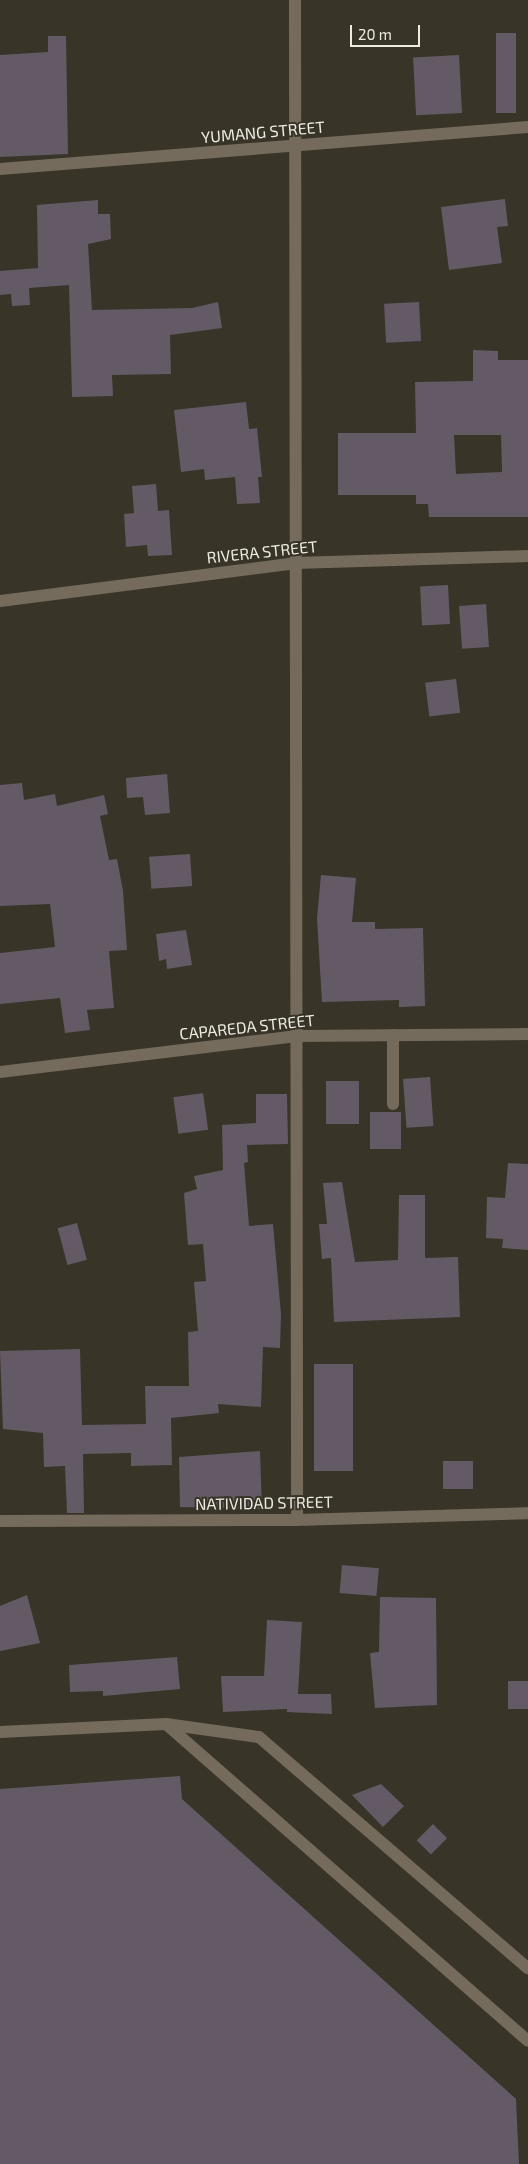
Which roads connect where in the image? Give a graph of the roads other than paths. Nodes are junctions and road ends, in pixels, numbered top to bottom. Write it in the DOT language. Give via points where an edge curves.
graph roads {
  1 [pos="295,0"];
  2 [pos="528,127"];
  3 [pos="295,146"];
  4 [pos="0,169"];
  5 [pos="528,556"];
  6 [pos="296,563"];
  7 [pos="0,601"];
  8 [pos="528,1034"];
  9 [pos="394,1035"];
  10 [pos="297,1036"];
  11 [pos="0,1072"];
  12 [pos="393,1104"];
  13 [pos="528,1513"];
  14 [pos="297,1520"];
  15 [pos="0,1521"];
  16 [pos="166,1724"];
  17 [pos="0,1732"];
  18 [pos="528,1968"];
  19 [pos="528,2041"];
  1 -- 3 [label="street"];
  2 -- 3 [label="street, YUMANG STREET"];
  3 -- 4 [label="street, YUMANG STREET"];
  3 -- 6 [label="street"];
  5 -- 6 [label="street, RIVERA STREET"];
  6 -- 7 [label="street, RIVERA STREET"];
  6 -- 10 [label="street"];
  8 -- 9 [label="street, CAPAREDA STREET"];
  9 -- 10 [label="street, CAPAREDA STREET"];
  9 -- 12 [label="street"];
  10 -- 11 [label="street, CAPAREDA STREET"];
  10 -- 14 [label="street"];
  13 -- 14 [label="street, NATIVIDAD STREET"];
  14 -- 15 [label="street, NATIVIDAD STREET"];
  16 -- 17 [label="street"];
  16 -- 18 [label="street" via="258,1737"];
  16 -- 19 [label="street"];
}
